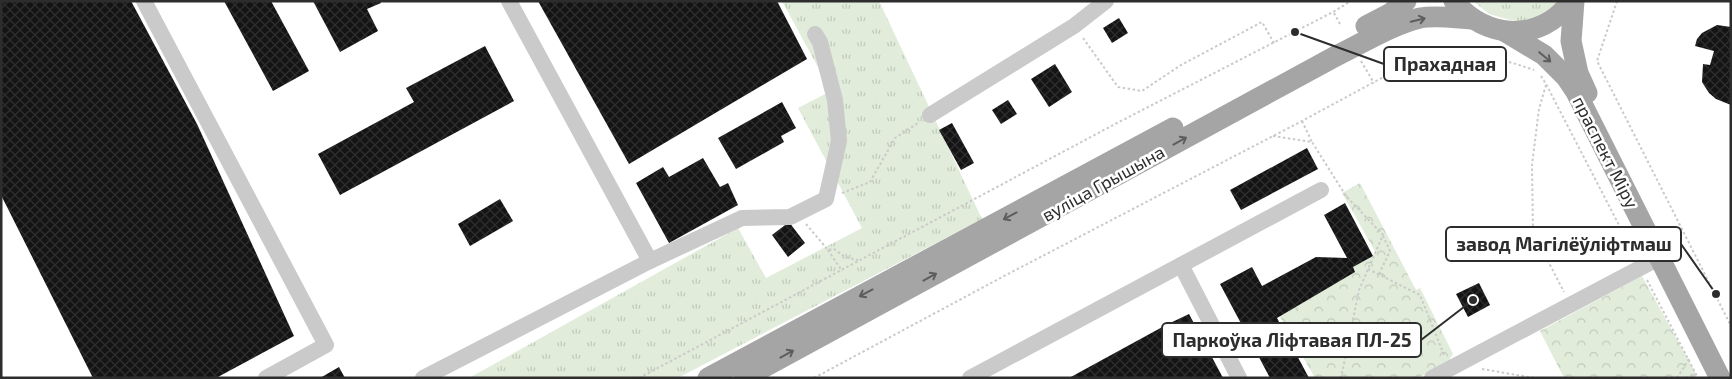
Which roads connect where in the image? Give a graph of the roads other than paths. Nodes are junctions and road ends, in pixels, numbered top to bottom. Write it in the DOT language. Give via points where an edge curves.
graph roads {
  1 [pos="144,1"];
  2 [pos="509,1"];
  3 [pos="1106,1"];
  4 [pos="1406,1"];
  5 [pos="1454,1"];
  6 [pos="1572,1"];
  7 [pos="1471,18"];
  8 [pos="1504,31"];
  9 [pos="815,34"];
  10 [pos="930,115"];
  11 [pos="1322,190"];
  12 [pos="1659,258"];
  13 [pos="650,261"];
  14 [pos="1181,265"];
  15 [pos="1731,368"];
  16 [pos="266,378"];
  17 [pos="423,378"];
  18 [pos="708,378"];
  19 [pos="744,378"];
  20 [pos="970,378"];
  21 [pos="1239,378"];
  22 [pos="1432,378"];
  23 [pos="1720,378"];
  1 -- 16 [label="street" via="326,345"];
  2 -- 13 [label="street"];
  3 -- 10 [label="street" via="1074,26"];
  4 -- 18 [label="main road, вуліца Грышына, one-way" via="1390,13"];
  5 -- 7 [label="main road"];
  6 -- 8 [label="main road" via="1559,15 1538,27"];
  6 -- 15 [label="main road, праспект Міру" via="1571,41 1578,73"];
  7 -- 8 [label="main road" via="1481,25"];
  19 -- 7 [label="main road, вуліца Грышына, one-way" via="1396,26 1422,18"];
  8 -- 12 [label="main road, праспект Міру, one-way" via="1544,55 1566,77"];
  9 -- 13 [label="street" via="835,100 839,142 826,199 790,217 742,218"];
  11 -- 14 [label="street"];
  12 -- 22 [label="street"];
  12 -- 23 [label="main road, праспект Міру"];
  13 -- 17 [label="street"];
  14 -- 20 [label="street"];
  14 -- 21 [label="street"];
}
